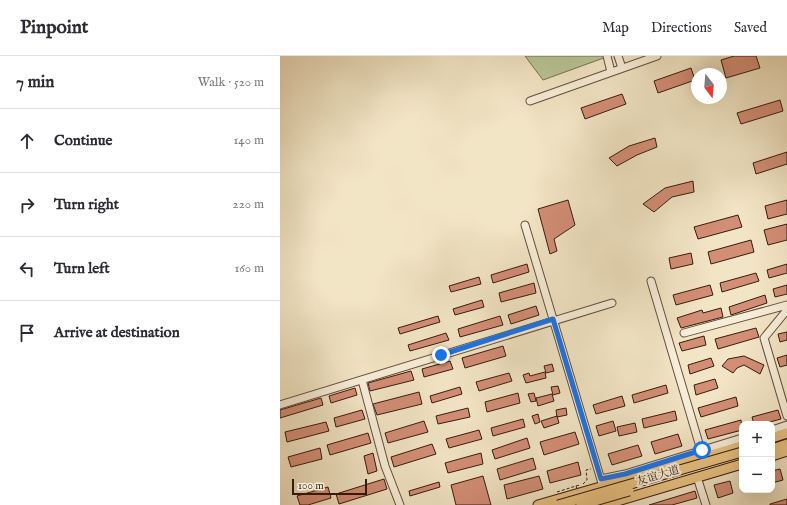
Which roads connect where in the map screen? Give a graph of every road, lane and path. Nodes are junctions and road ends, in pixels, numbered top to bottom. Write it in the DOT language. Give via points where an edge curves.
graph roads {
  1 [pos="607,56"];
  2 [pos="618,56"];
  3 [pos="657,56"];
  4 [pos="622,68"];
  5 [pos="612,72"];
  6 [pos="530,101"];
  7 [pos="525,225"];
  8 [pos="651,281"];
  9 [pos="612,302"];
  10 [pos="787,305"];
  11 [pos="787,310"];
  12 [pos="553,319"];
  13 [pos="684,333"];
  14 [pos="362,380"];
  15 [pos="280,405"];
  16 [pos="787,416"];
  17 [pos="787,425"];
  18 [pos="775,429"];
  19 [pos="787,433"];
  20 [pos="775,437"];
  21 [pos="739,439"];
  22 [pos="787,439"];
  23 [pos="775,443"];
  24 [pos="787,444"];
  25 [pos="739,447"];
  26 [pos="775,447"];
  27 [pos="787,451"];
  28 [pos="703,453"];
  29 [pos="739,453"];
  30 [pos="775,455"];
  31 [pos="739,458"];
  32 [pos="739,465"];
  33 [pos="586,470"];
  34 [pos="697,477"];
  35 [pos="602,483"];
  36 [pos="576,486"];
  37 [pos="557,492"];
  38 [pos="578,492"];
  39 [pos="400,505"];
  40 [pos="538,505"];
  41 [pos="558,505"];
  42 [pos="581,505"];
  43 [pos="607,505"];
  44 [pos="706,505"];
  1 -- 5 [label="street"];
  2 -- 4 [label="street"];
  3 -- 4 [label="street"];
  4 -- 5 [label="street"];
  5 -- 6 [label="street"];
  7 -- 12 [label="street"];
  8 -- 28 [label="street"];
  9 -- 12 [label="street"];
  10 -- 13 [label="street"];
  11 -- 16 [label="street" via="764,338"];
  12 -- 14 [label="street"];
  12 -- 35 [label="street"];
  14 -- 15 [label="street"];
  14 -- 39 [label="street" via="385,466"];
  17 -- 18 [label="street"];
  19 -- 20 [label="main road"];
  21 -- 28 [label="street"];
  22 -- 23 [label="main road"];
  24 -- 26 [label="main road"];
  25 -- 28 [label="main road, 友谊大道"];
  27 -- 30 [label="main road"];
  28 -- 35 [label="main road, 友谊大道"];
  29 -- 41 [label="main road, bridge"];
  31 -- 42 [label="main road, bridge"];
  32 -- 34 [label="main road, 友谊大道"];
  33 -- 36 [label="path" via="584,484"];
  34 -- 43 [label="main road, 友谊大道"];
  34 -- 44 [label="street"];
  35 -- 40 [label="main road, 友谊大道"];
  35 -- 43 [label="street"];
  36 -- 37 [label="path, bridge"];
  36 -- 38 [label="path, bridge"];
}
